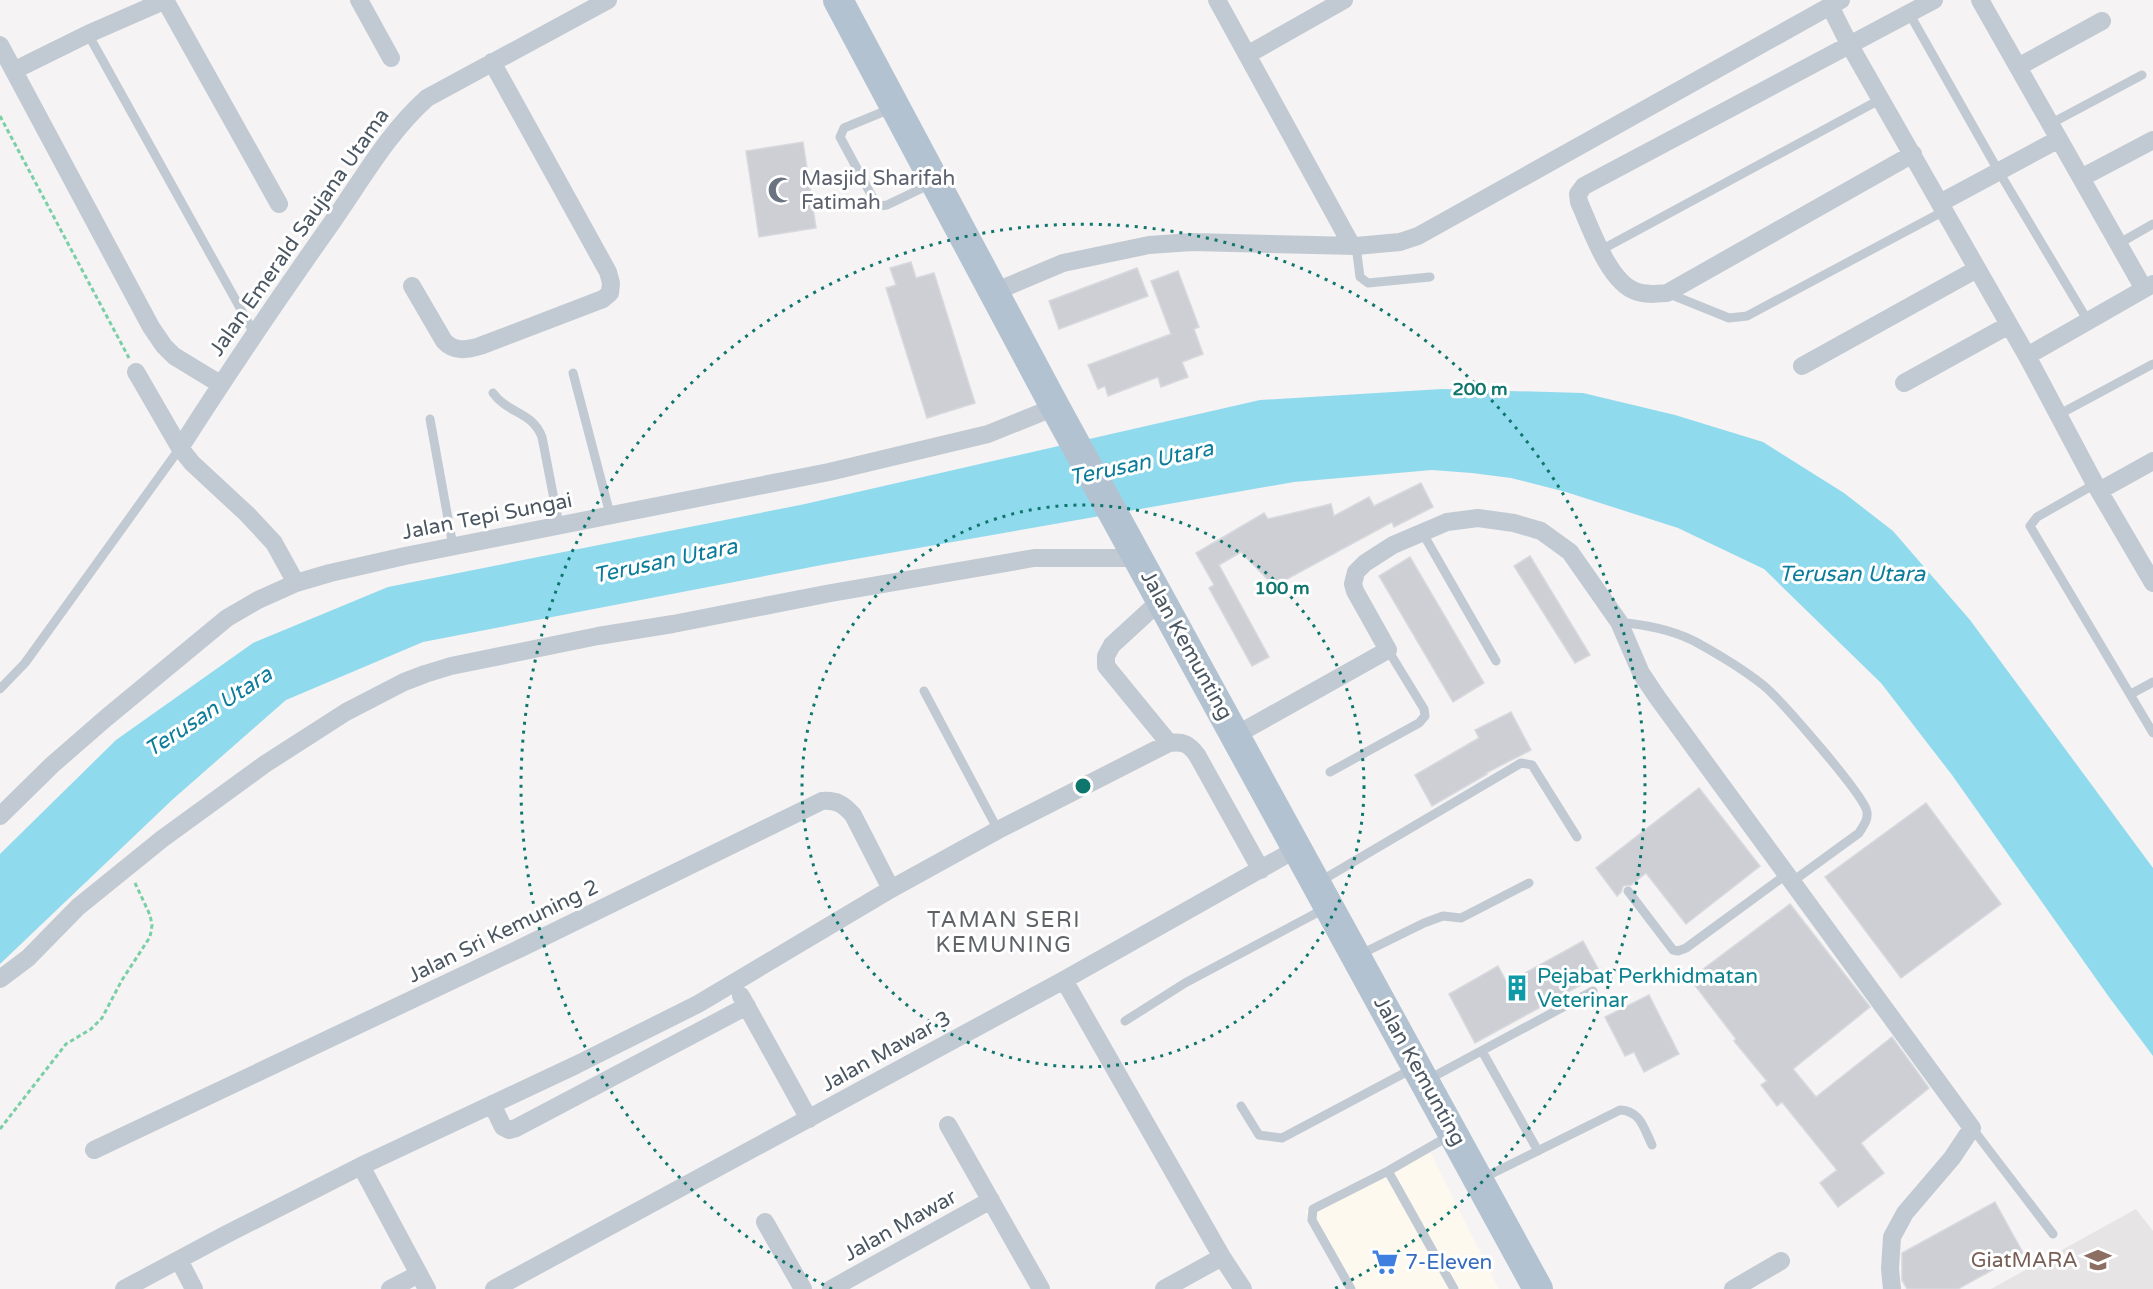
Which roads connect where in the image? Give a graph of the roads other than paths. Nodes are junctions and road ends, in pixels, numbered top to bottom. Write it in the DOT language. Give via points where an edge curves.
graph roads {
  1 [pos="166,0"];
  2 [pos="359,0"];
  3 [pos="608,0"];
  4 [pos="838,0"];
  5 [pos="1216,0"];
  6 [pos="1344,0"];
  7 [pos="1934,0"];
  8 [pos="1980,0"];
  9 [pos="1835,3"];
  10 [pos="1909,13"];
  11 [pos="2102,21"];
  12 [pos="88,34"];
  13 [pos="0,45"];
  14 [pos="1849,45"];
  15 [pos="1247,55"];
  16 [pos="391,58"];
  17 [pos="492,62"];
  18 [pos="2018,67"];
  19 [pos="15,70"];
  20 [pos="2142,75"];
  21 [pos="1881,99"];
  22 [pos="895,107"];
  23 [pos="2055,131"];
  24 [pos="2153,140"];
  25 [pos="1913,154"];
  26 [pos="1998,172"];
  27 [pos="2081,178"];
  28 [pos="935,183"];
  29 [pos="279,204"];
  30 [pos="1942,207"];
  31 [pos="2153,224"];
  32 [pos="2118,244"];
  33 [pos="1354,246"];
  34 [pos="1600,250"];
  35 [pos="1977,270"];
  36 [pos="1430,277"];
  37 [pos="412,286"];
  38 [pos="2148,287"];
  39 [pos="994,292"];
  40 [pos="1667,293"];
  41 [pos="2088,321"];
  42 [pos="2009,325"];
  43 [pos="254,333"];
  44 [pos="2027,356"];
  45 [pos="2153,364"];
  46 [pos="1802,366"];
  47 [pos="136,372"];
  48 [pos="573,373"];
  49 [pos="1904,383"];
  50 [pos="220,384"];
  51 [pos="492,393"];
  52 [pos="1060,415"];
  53 [pos="2058,415"];
  54 [pos="430,419"];
  55 [pos="180,448"];
  56 [pos="2153,461"];
  57 [pos="2097,487"];
  58 [pos="610,514"];
  59 [pos="560,525"];
  60 [pos="1422,532"];
  61 [pos="453,546"];
  62 [pos="1139,558"];
  63 [pos="296,583"];
  64 [pos="2153,583"];
  65 [pos="1161,600"];
  66 [pos="1619,622"];
  67 [pos="1388,650"];
  68 [pos="1496,662"];
  69 [pos="2153,682"];
  70 [pos="0,689"];
  71 [pos="924,692"];
  72 [pos="2131,694"];
  73 [pos="2153,732"];
  74 [pos="1236,735"];
  75 [pos="1169,743"];
  76 [pos="1330,772"];
  77 [pos="0,816"];
  78 [pos="998,830"];
  79 [pos="1577,837"];
  80 [pos="1298,848"];
  81 [pos="1261,870"];
  82 [pos="1790,878"];
  83 [pos="1529,883"];
  84 [pos="891,889"];
  85 [pos="1628,891"];
  86 [pos="1323,894"];
  87 [pos="1357,956"];
  88 [pos="0,979"];
  89 [pos="1064,980"];
  90 [pos="734,984"];
  91 [pos="1593,991"];
  92 [pos="747,1006"];
  93 [pos="1125,1021"];
  94 [pos="1482,1050"];
  95 [pos="1421,1074"];
  96 [pos="492,1104"];
  97 [pos="1241,1106"];
  98 [pos="808,1119"];
  99 [pos="948,1125"];
  100 [pos="1972,1128"];
  101 [pos="1454,1134"];
  102 [pos="1652,1145"];
  103 [pos="94,1150"];
  104 [pos="1538,1151"];
  105 [pos="361,1166"];
  106 [pos="1388,1171"];
  107 [pos="1479,1180"];
  108 [pos="991,1200"];
  109 [pos="765,1222"];
  110 [pos="2053,1234"];
  111 [pos="1222,1257"];
  112 [pos="178,1260"];
  113 [pos="1781,1261"];
  114 [pos="423,1281"];
  115 [pos="124,1289"];
  116 [pos="194,1289"];
  117 [pos="390,1289"];
  118 [pos="494,1289"];
  119 [pos="803,1289"];
  120 [pos="831,1289"];
  121 [pos="1041,1289"];
  122 [pos="1164,1289"];
  123 [pos="1243,1289"];
  124 [pos="1351,1289"];
  125 [pos="1454,1289"];
  126 [pos="1538,1289"];
  127 [pos="1733,1289"];
  128 [pos="1892,1289"];
  1 -- 12 [label="street"];
  1 -- 29 [label="street"];
  2 -- 16 [label="street"];
  3 -- 17 [label="street, Jalan Emerald Saujana Utama"];
  4 -- 22 [label="main road, Jalan Kemunting"];
  5 -- 15 [label="street"];
  6 -- 15 [label="street"];
  7 -- 10 [label="street"];
  8 -- 18 [label="street"];
  9 -- 14 [label="street"];
  9 -- 33 [label="street" via="1443,224 1400,242"];
  10 -- 14 [label="street"];
  10 -- 26 [label="lane"];
  11 -- 18 [label="street"];
  12 -- 19 [label="street"];
  12 -- 43 [label="lane"];
  13 -- 19 [label="street"];
  14 -- 21 [label="street"];
  14 -- 34 [label="street" via="1584,186 1578,194 1579,202"];
  15 -- 33 [label="street"];
  17 -- 37 [label="street" via="608,272 610,293 480,346 461,349 444,341"];
  17 -- 43 [label="street, Jalan Emerald Saujana Utama" via="428,98 410,114"];
  18 -- 23 [label="street"];
  19 -- 50 [label="street" via="151,327 174,356"];
  20 -- 23 [label="lane"];
  21 -- 25 [label="street"];
  21 -- 34 [label="lane"];
  22 -- 28 [label="main road, Jalan Kemunting"];
  22 -- 28 [label="lane" via="844,128 840,137 879,206"];
  23 -- 26 [label="street"];
  23 -- 27 [label="street"];
  24 -- 27 [label="street"];
  25 -- 30 [label="street"];
  25 -- 40 [label="street"];
  26 -- 30 [label="street"];
  26 -- 41 [label="lane"];
  27 -- 32 [label="street"];
  28 -- 39 [label="main road, Jalan Kemunting"];
  30 -- 35 [label="street"];
  30 -- 40 [label="lane" via="1747,316 1730,318"];
  31 -- 32 [label="lane"];
  32 -- 38 [label="street"];
  33 -- 36 [label="lane" via="1360,277 1368,283"];
  33 -- 39 [label="street" via="1149,244 1063,262"];
  34 -- 40 [label="street" via="1619,280 1632,290"];
  35 -- 42 [label="street"];
  35 -- 46 [label="street"];
  38 -- 41 [label="street"];
  39 -- 52 [label="main road, Jalan Kemunting"];
  41 -- 44 [label="street"];
  42 -- 44 [label="street"];
  42 -- 49 [label="street"];
  43 -- 50 [label="street, Jalan Emerald Saujana Utama"];
  44 -- 53 [label="street"];
  45 -- 53 [label="lane"];
  47 -- 55 [label="street"];
  48 -- 58 [label="lane"];
  50 -- 55 [label="street, Jalan Emerald Saujana Utama"];
  51 -- 59 [label="lane" via="506,407 538,426"];
  52 -- 58 [label="street, Jalan Tepi Sungai" via="829,472"];
  52 -- 62 [label="main road, Jalan Kemunting"];
  53 -- 57 [label="street"];
  54 -- 61 [label="lane"];
  55 -- 63 [label="street" via="274,543"];
  55 -- 70 [label="lane" via="26,663"];
  56 -- 57 [label="street"];
  57 -- 64 [label="street"];
  57 -- 72 [label="lane" via="2037,517 2030,526"];
  58 -- 59 [label="street, Jalan Tepi Sungai"];
  59 -- 61 [label="street, Jalan Tepi Sungai"];
  60 -- 66 [label="street" via="1447,522 1478,518 1541,531 1570,552"];
  60 -- 67 [label="street" via="1393,545 1356,572 1355,591"];
  60 -- 68 [label="lane"];
  61 -- 63 [label="street, Jalan Tepi Sungai"];
  62 -- 65 [label="main road, Jalan Kemunting"];
  62 -- 88 [label="street" via="1023,560 598,636 442,668 404,682 316,730 162,839 78,907 28,958"];
  63 -- 77 [label="street, Jalan Tepi Sungai" via="227,618 52,765"];
  65 -- 74 [label="main road, Jalan Kemunting"];
  65 -- 75 [label="street" via="1112,645 1106,666"];
  66 -- 82 [label="street" via="1641,673 1657,697"];
  66 -- 82 [label="lane" via="1659,628 1692,640 1764,686 1807,731 1860,798 1867,811 1866,823 1858,833"];
  67 -- 74 [label="street"];
  67 -- 76 [label="lane" via="1425,716"];
  69 -- 72 [label="lane"];
  71 -- 78 [label="lane"];
  72 -- 73 [label="lane"];
  74 -- 80 [label="main road, Jalan Kemunting"];
  75 -- 78 [label="street"];
  75 -- 81 [label="street" via="1180,741 1197,755"];
  78 -- 84 [label="street"];
  79 -- 86 [label="lane" via="1532,765 1521,763"];
  80 -- 81 [label="street, Jalan Mawar 3"];
  80 -- 86 [label="main road, Jalan Kemunting"];
  81 -- 89 [label="street, Jalan Mawar 3"];
  82 -- 85 [label="lane" via="1678,951 1673,950"];
  82 -- 100 [label="street"];
  83 -- 87 [label="lane" via="1461,918 1443,916"];
  84 -- 90 [label="street"];
  84 -- 103 [label="street, Jalan Sri Kemuning 2" via="853,815 835,800 822,801"];
  86 -- 87 [label="main road, Jalan Kemunting"];
  86 -- 93 [label="lane"];
  87 -- 95 [label="main road, Jalan Kemunting"];
  89 -- 98 [label="street, Jalan Mawar 3"];
  89 -- 111 [label="street"];
  90 -- 92 [label="street"];
  90 -- 96 [label="street"];
  91 -- 94 [label="lane"];
  92 -- 96 [label="street" via="516,1128 502,1127"];
  92 -- 98 [label="street"];
  94 -- 95 [label="lane"];
  94 -- 104 [label="lane"];
  95 -- 97 [label="lane" via="1282,1138 1259,1135"];
  95 -- 101 [label="main road, Jalan Kemunting"];
  96 -- 105 [label="street"];
  98 -- 118 [label="street, Jalan Mawar 3"];
  99 -- 108 [label="street"];
  100 -- 110 [label="lane"];
  100 -- 128 [label="street" via="1905,1213 1892,1238"];
  101 -- 106 [label="lane"];
  101 -- 107 [label="main road, Jalan Kemunting"];
  102 -- 104 [label="lane" via="1637,1116 1630,1110 1620,1110"];
  104 -- 107 [label="lane"];
  105 -- 112 [label="street"];
  105 -- 114 [label="street"];
  106 -- 124 [label="lane" via="1313,1209 1312,1220"];
  106 -- 125 [label="lane"];
  107 -- 126 [label="main road, Jalan Kemunting"];
  108 -- 120 [label="street, Jalan Mawar"];
  108 -- 121 [label="street"];
  109 -- 119 [label="street"];
  111 -- 122 [label="street"];
  111 -- 123 [label="street"];
  112 -- 115 [label="street"];
  112 -- 116 [label="street"];
  113 -- 127 [label="street"];
  114 -- 117 [label="street"];
}
